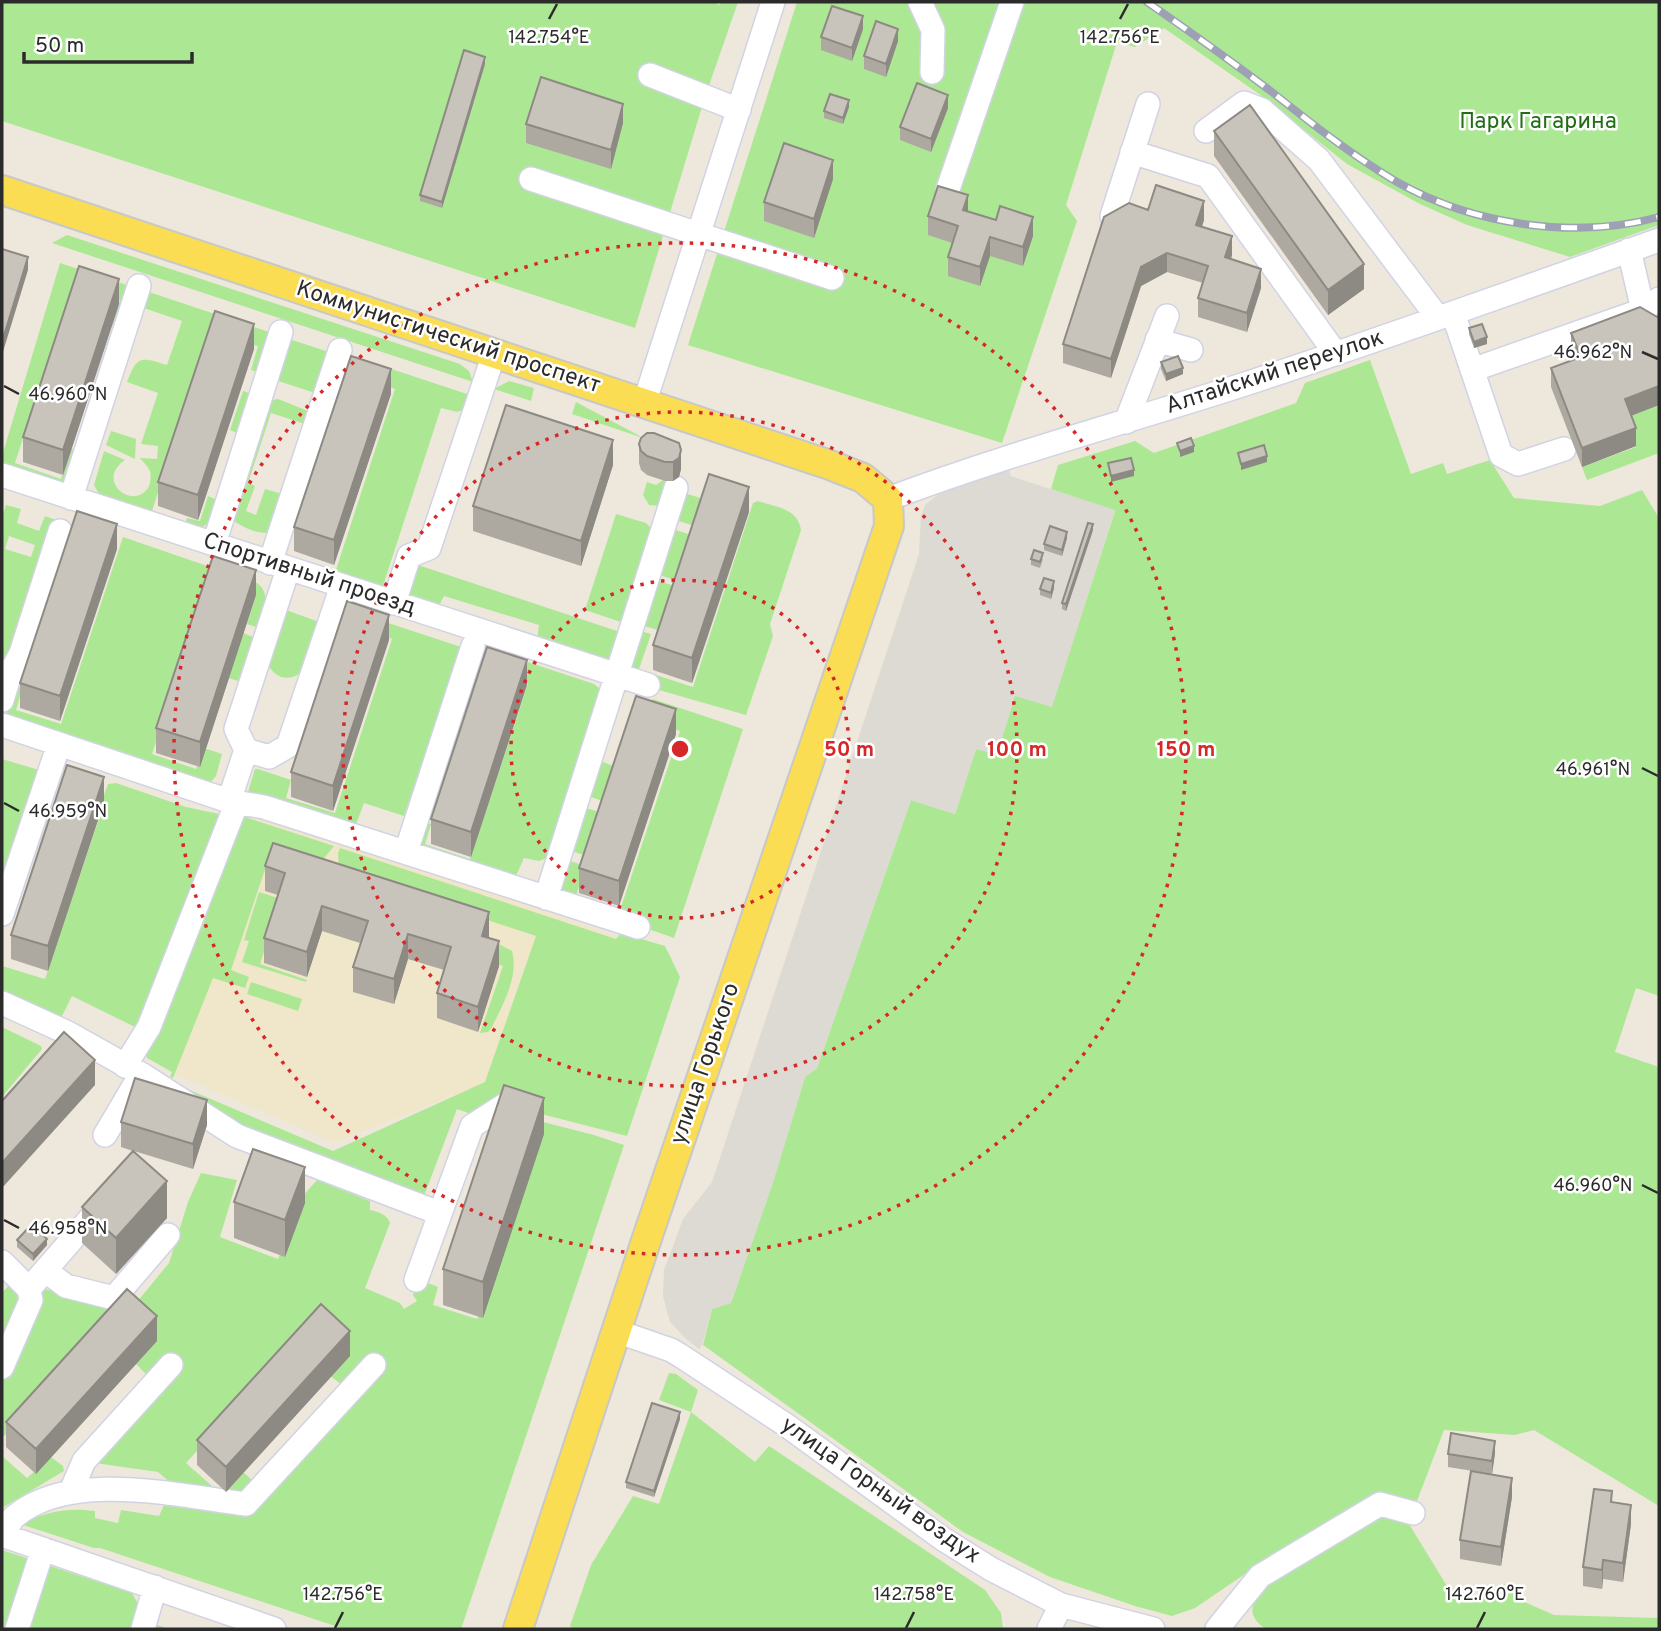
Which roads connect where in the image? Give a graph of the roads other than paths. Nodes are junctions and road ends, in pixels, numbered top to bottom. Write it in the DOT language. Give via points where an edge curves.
graph roads {
  1 [pos="920,2"];
  2 [pos="1012,2"];
  3 [pos="770,3"];
  4 [pos="932,72"];
  5 [pos="650,75"];
  6 [pos="1148,104"];
  7 [pos="738,110"];
  8 [pos="1206,131"];
  9 [pos="1132,152"];
  10 [pos="531,179"];
  11 [pos="948,189"];
  12 [pos="2,190"];
  13 [pos="1112,216"];
  14 [pos="699,234"];
  15 [pos="1659,240"];
  16 [pos="1629,250"];
  17 [pos="832,278"];
  18 [pos="139,286"];
  19 [pos="1651,304"];
  20 [pos="1167,316"];
  21 [pos="1445,316"];
  22 [pos="281,332"];
  23 [pos="1157,340"];
  24 [pos="340,350"];
  25 [pos="1191,350"];
  26 [pos="494,354"];
  27 [pos="1336,355"];
  28 [pos="1472,370"];
  29 [pos="644,404"];
  30 [pos="1126,422"];
  31 [pos="1564,449"];
  32 [pos="2,475"];
  33 [pos="676,488"];
  34 [pos="71,498"];
  35 [pos="888,499"];
  36 [pos="60,531"];
  37 [pos="214,544"];
  38 [pos="279,566"];
  39 [pos="342,586"];
  40 [pos="394,603"];
  41 [pos="473,646"];
  42 [pos="6,673"];
  43 [pos="617,675"];
  44 [pos="648,685"];
  45 [pos="2,700"];
  46 [pos="2,727"];
  47 [pos="59,744"];
  48 [pos="246,750"];
  49 [pos="233,802"];
  50 [pos="405,852"];
  51 [pos="546,898"];
  52 [pos="2,914"];
  53 [pos="638,928"];
  54 [pos="2,1003"];
  55 [pos="68,1033"];
  56 [pos="52,1051"];
  57 [pos="133,1070"];
  58 [pos="508,1102"];
  59 [pos="105,1135"];
  60 [pos="117,1187"];
  61 [pos="439,1213"];
  62 [pos="168,1235"];
  63 [pos="2,1262"];
  64 [pos="46,1271"];
  65 [pos="416,1280"];
  66 [pos="29,1289"];
  67 [pos="616,1331"];
  68 [pos="171,1365"];
  69 [pos="374,1365"];
  70 [pos="2,1367"];
  71 [pos="71,1491"];
  72 [pos="1413,1513"];
  73 [pos="3,1536"];
  74 [pos="43,1549"];
  75 [pos="155,1587"];
  76 [pos="1061,1605"];
  77 [pos="17,1629"];
  78 [pos="142,1629"];
  79 [pos="274,1629"];
  80 [pos="518,1629"];
  81 [pos="1049,1629"];
  82 [pos="1153,1629"];
  83 [pos="1217,1629"];
  1 -- 4 [label="street" via="933,30"];
  2 -- 11 [label="street"];
  3 -- 7 [label="street"];
  5 -- 7 [label="street"];
  6 -- 9 [label="street"];
  7 -- 14 [label="street"];
  8 -- 21 [label="street" via="1244,103 1262,110 1319,160"];
  9 -- 13 [label="street"];
  9 -- 27 [label="street" via="1208,176"];
  10 -- 14 [label="street"];
  12 -- 26 [label="main road, Коммунистический проспект"];
  14 -- 17 [label="street"];
  14 -- 29 [label="street"];
  15 -- 16 [label="street, Алтайский переулок"];
  16 -- 19 [label="street"];
  16 -- 21 [label="street, Алтайский переулок"];
  18 -- 34 [label="street"];
  19 -- 28 [label="street"];
  20 -- 23 [label="street"];
  21 -- 27 [label="street, Алтайский переулок"];
  21 -- 28 [label="street"];
  22 -- 37 [label="street"];
  23 -- 25 [label="street"];
  23 -- 30 [label="street"];
  24 -- 38 [label="street"];
  26 -- 29 [label="main road, Коммунистический проспект"];
  26 -- 40 [label="street" via="429,548 409,556"];
  27 -- 30 [label="street, Алтайский переулок"];
  28 -- 31 [label="street" via="1501,455 1518,464"];
  29 -- 35 [label="main road, Коммунистический проспект" via="863,478"];
  30 -- 35 [label="street, Алтайский переулок" via="959,472"];
  32 -- 34 [label="street, Спортивный проезд"];
  33 -- 43 [label="street"];
  34 -- 37 [label="street, Спортивный проезд"];
  35 -- 67 [label="main road, улица Горького" via="889,526"];
  36 -- 42 [label="street" via="21,653"];
  37 -- 38 [label="street, Спортивный проезд"];
  38 -- 39 [label="street, Спортивный проезд"];
  38 -- 48 [label="street" via="236,729"];
  39 -- 40 [label="street, Спортивный проезд"];
  39 -- 48 [label="street" via="288,746 269,757"];
  40 -- 43 [label="street, Спортивный проезд"];
  41 -- 50 [label="street"];
  42 -- 45 [label="street"];
  43 -- 44 [label="street, Спортивный проезд"];
  43 -- 51 [label="street"];
  46 -- 47 [label="street"];
  47 -- 49 [label="street"];
  47 -- 52 [label="street"];
  48 -- 49 [label="street"];
  49 -- 50 [label="street" via="264,807"];
  49 -- 57 [label="street"];
  50 -- 51 [label="street"];
  51 -- 53 [label="street"];
  54 -- 55 [label="street"];
  55 -- 56 [label="street"];
  55 -- 57 [label="street"];
  57 -- 59 [label="street"];
  57 -- 61 [label="street" via="237,1136"];
  58 -- 61 [label="street" via="472,1126"];
  60 -- 64 [label="street"];
  61 -- 65 [label="street"];
  62 -- 64 [label="street" via="114,1298 66,1286"];
  63 -- 66 [label="street"];
  64 -- 66 [label="street"];
  66 -- 70 [label="street" via="31,1300"];
  67 -- 76 [label="street, улица Горный воздух" via="681,1356 786,1425 943,1539"];
  67 -- 80 [label="main road, улица Горького"];
  68 -- 71 [label="street" via="84,1461"];
  69 -- 71 [label="street" via="246,1504 124,1489"];
  71 -- 73 [label="street" via="13,1518"];
  72 -- 83 [label="street" via="1380,1504 1260,1576"];
  73 -- 74 [label="street"];
  74 -- 75 [label="street"];
  74 -- 77 [label="street"];
  75 -- 78 [label="street"];
  75 -- 79 [label="street"];
  76 -- 81 [label="street"];
  76 -- 82 [label="street, улица Горный воздух"];
}
